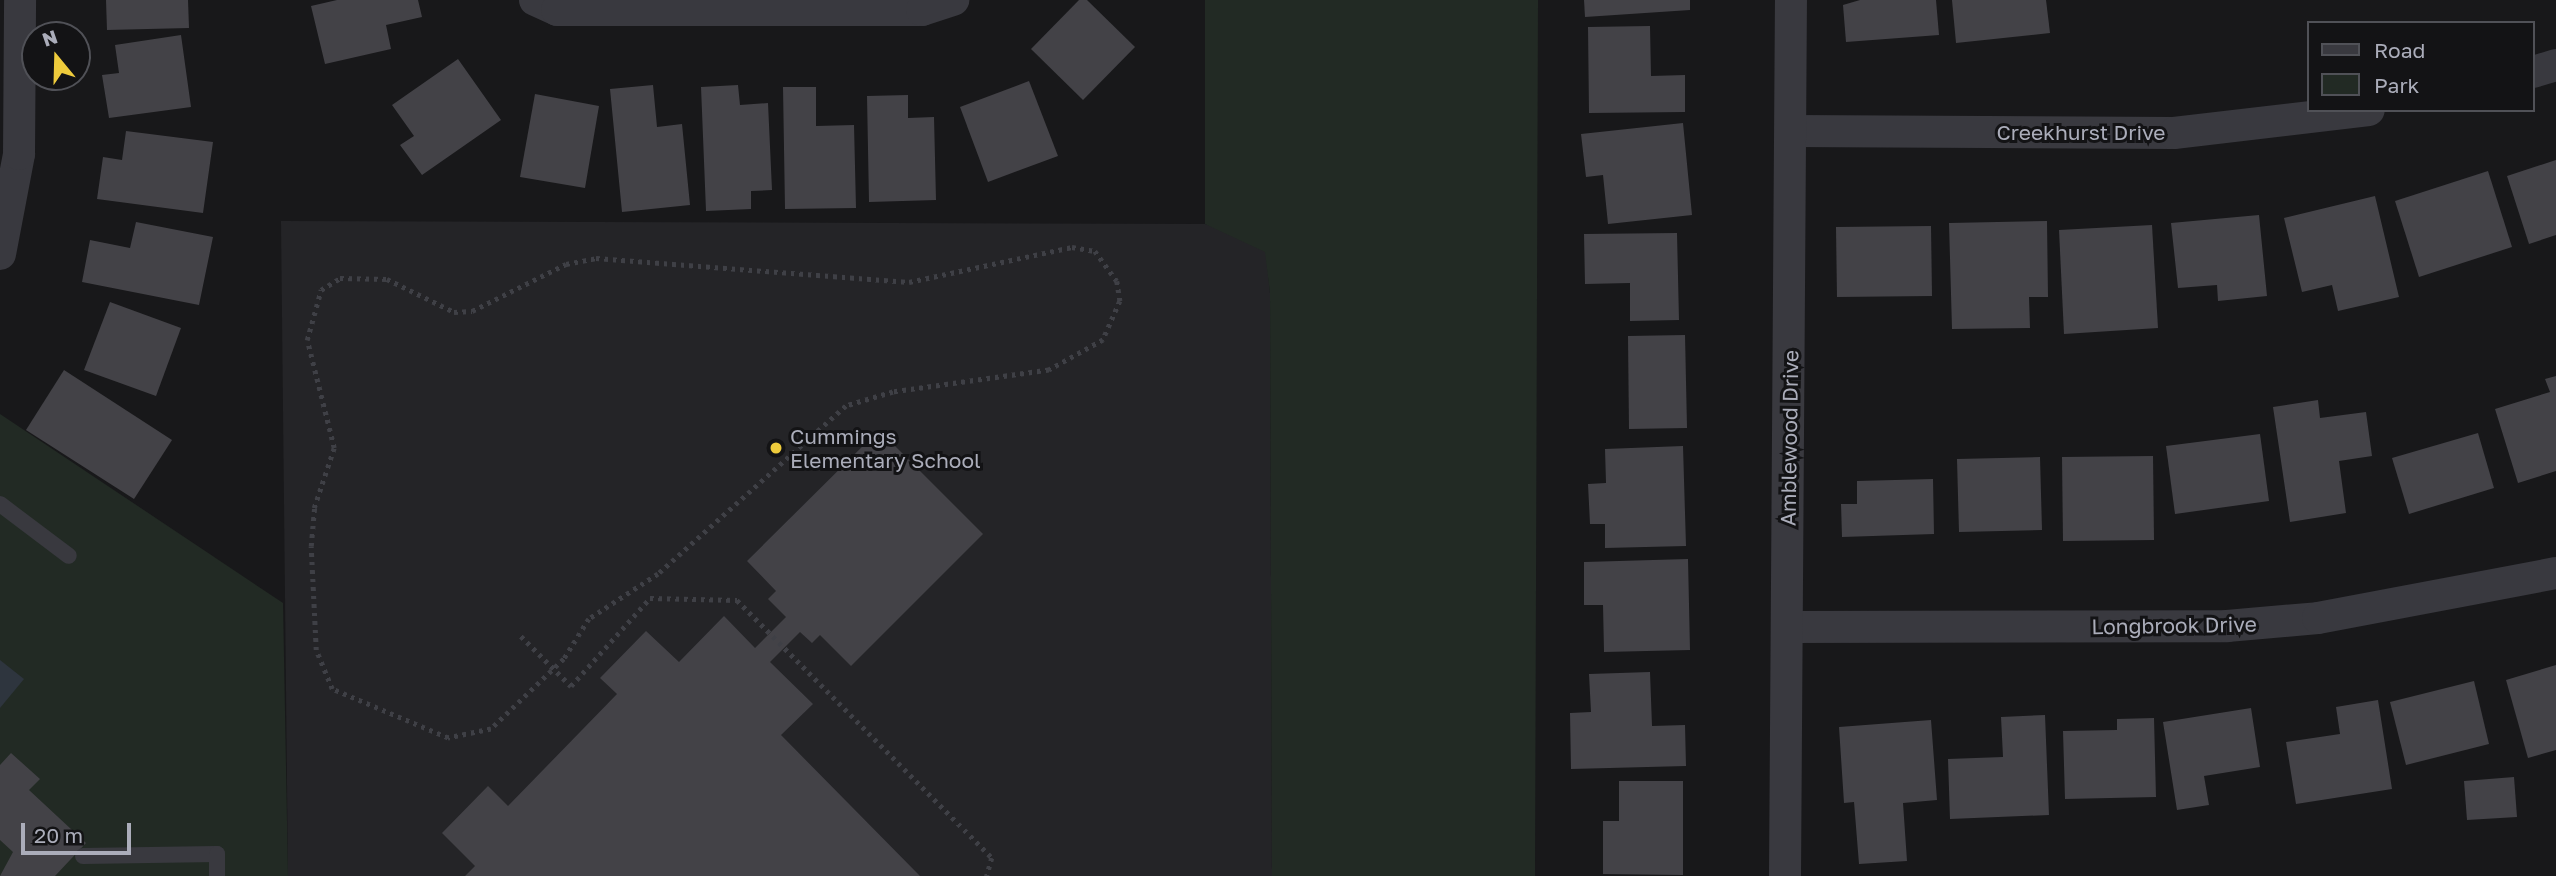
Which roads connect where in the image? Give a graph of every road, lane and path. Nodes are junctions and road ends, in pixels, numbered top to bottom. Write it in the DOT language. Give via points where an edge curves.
graph roads {
  1 [pos="20,0"];
  2 [pos="535,0"];
  3 [pos="953,0"];
  4 [pos="1791,0"];
  5 [pos="2556,65"];
  6 [pos="2535,71"];
  7 [pos="2351,112"];
  8 [pos="1792,131"];
  9 [pos="0,254"];
  10 [pos="0,504"];
  11 [pos="69,556"];
  12 [pos="2556,573"];
  13 [pos="1787,627"];
  14 [pos="521,636"];
  15 [pos="554,669"];
  16 [pos="83,856"];
  17 [pos="217,876"];
  18 [pos="987,876"];
  19 [pos="1785,876"];
  1 -- 9 [label="street" via="19,154"];
  2 -- 3 [label="street" via="557,10 922,10"];
  4 -- 8 [label="street, Amblewood Drive"];
  5 -- 6 [label="street"];
  7 -- 8 [label="street, Creekhurst Drive" via="2174,132"];
  8 -- 13 [label="street, Amblewood Drive"];
  10 -- 11 [label="lane"];
  12 -- 13 [label="street, Longbrook Drive" via="2318,618 2227,626"];
  13 -- 19 [label="street, Amblewood Drive"];
  14 -- 15 [label="path"];
  15 -- 15 [label="path" via="589,619 658,574 846,406 893,392 1049,370 1084,356 1114,324 1120,301 1109,263 1095,251 1072,247 909,282 596,258 566,264 472,311 454,312 387,279 340,278 321,290 307,340 334,448 314,508 311,546 316,650 332,689 429,732 470,738 491,729"];
  15 -- 18 [label="path" via="571,686 650,598 737,600 992,858"];
  16 -- 17 [label="lane" via="217,854"];
}
